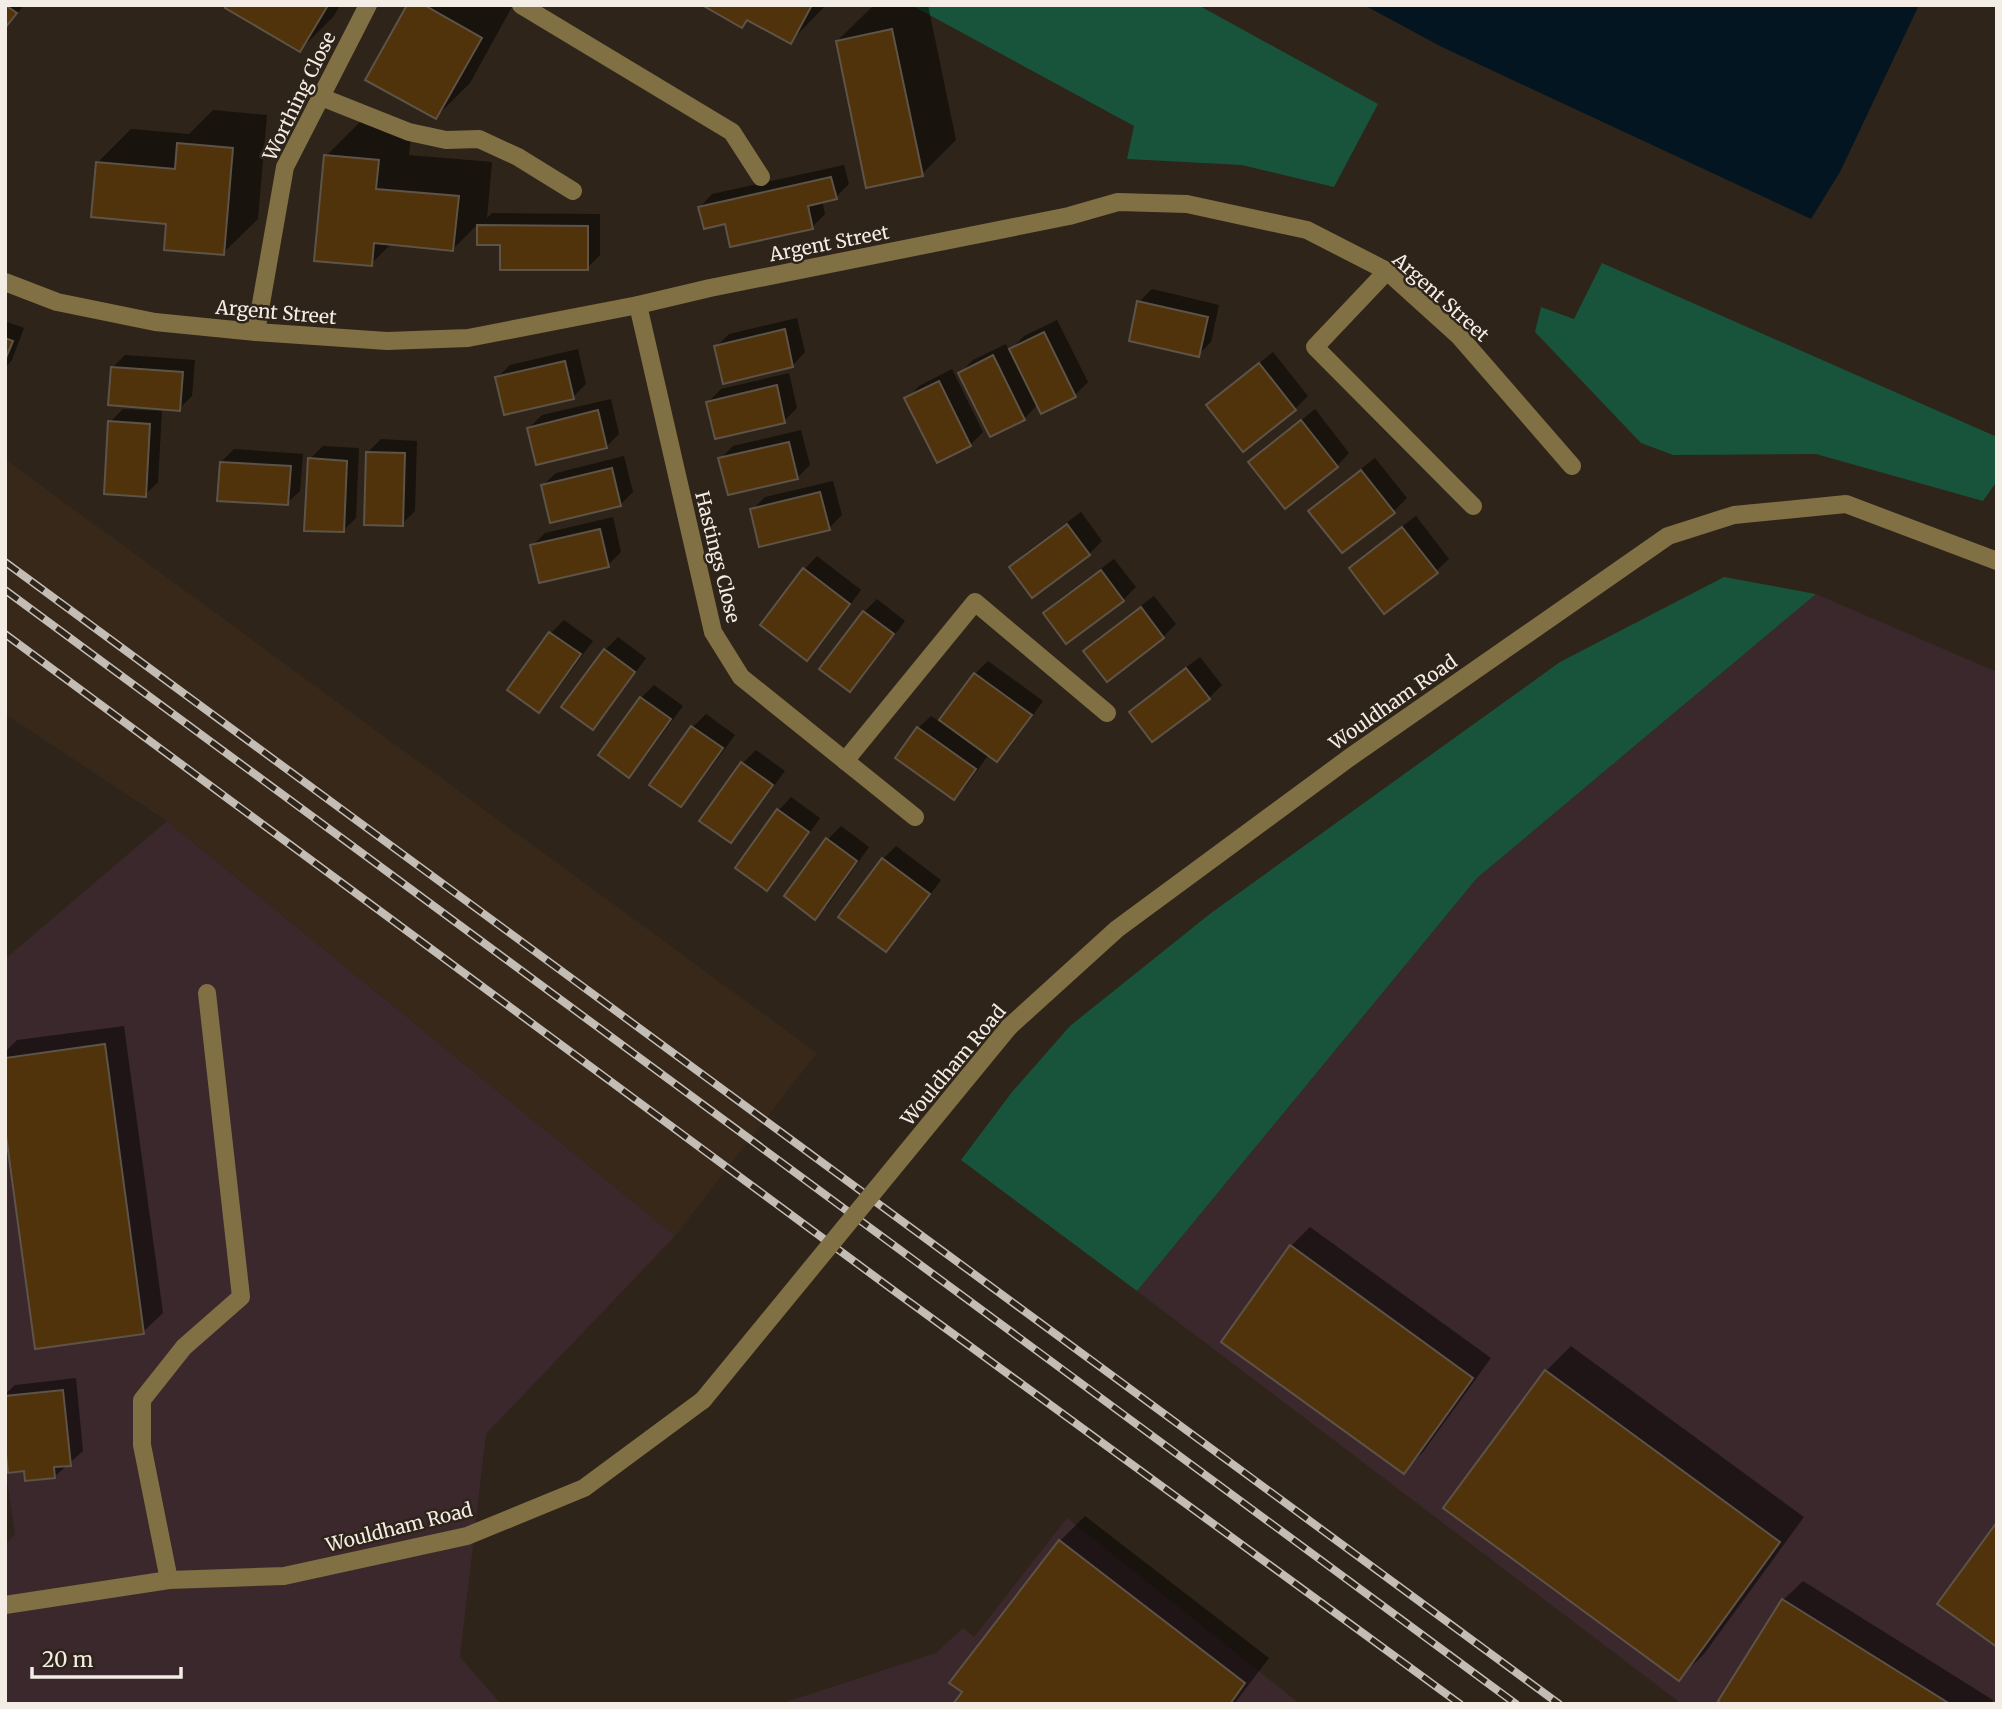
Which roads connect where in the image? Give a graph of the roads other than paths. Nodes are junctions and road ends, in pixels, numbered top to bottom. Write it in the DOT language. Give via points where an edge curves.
graph roads {
  1 [pos="368,5"];
  2 [pos="521,5"];
  3 [pos="321,97"];
  4 [pos="761,177"];
  5 [pos="573,191"];
  6 [pos="1387,271"];
  7 [pos="5,282"];
  8 [pos="638,306"];
  9 [pos="256,332"];
  10 [pos="1572,466"];
  11 [pos="1473,506"];
  12 [pos="1997,561"];
  13 [pos="1107,713"];
  14 [pos="845,761"];
  15 [pos="915,817"];
  16 [pos="207,993"];
  17 [pos="169,1580"];
  18 [pos="5,1605"];
  1 -- 3 [label="street, Worthing Close"];
  2 -- 4 [label="street" via="732,132"];
  3 -- 5 [label="street" via="409,132 446,141 479,139"];
  3 -- 9 [label="street, Worthing Close" via="285,167"];
  6 -- 8 [label="street, Argent Street" via="1307,230 1187,204 1118,202"];
  6 -- 10 [label="street, Argent Street" via="1459,337"];
  6 -- 11 [label="street" via="1315,346"];
  7 -- 9 [label="street, Argent Street" via="57,302 155,322"];
  8 -- 9 [label="street, Argent Street" via="468,338 387,341"];
  8 -- 14 [label="street, Hastings Close" via="713,632 741,677"];
  12 -- 17 [label="street, Wouldham Road, bridge" via="1846,504 1734,514 1668,536 1349,758 1117,929 1009,1027 703,1400 584,1488 467,1536 284,1576"];
  13 -- 14 [label="street" via="975,602"];
  14 -- 15 [label="street, Hastings Close"];
  16 -- 17 [label="street" via="241,1297 184,1346 142,1400 142,1445"];
  17 -- 18 [label="street, Wouldham Road"];
}
